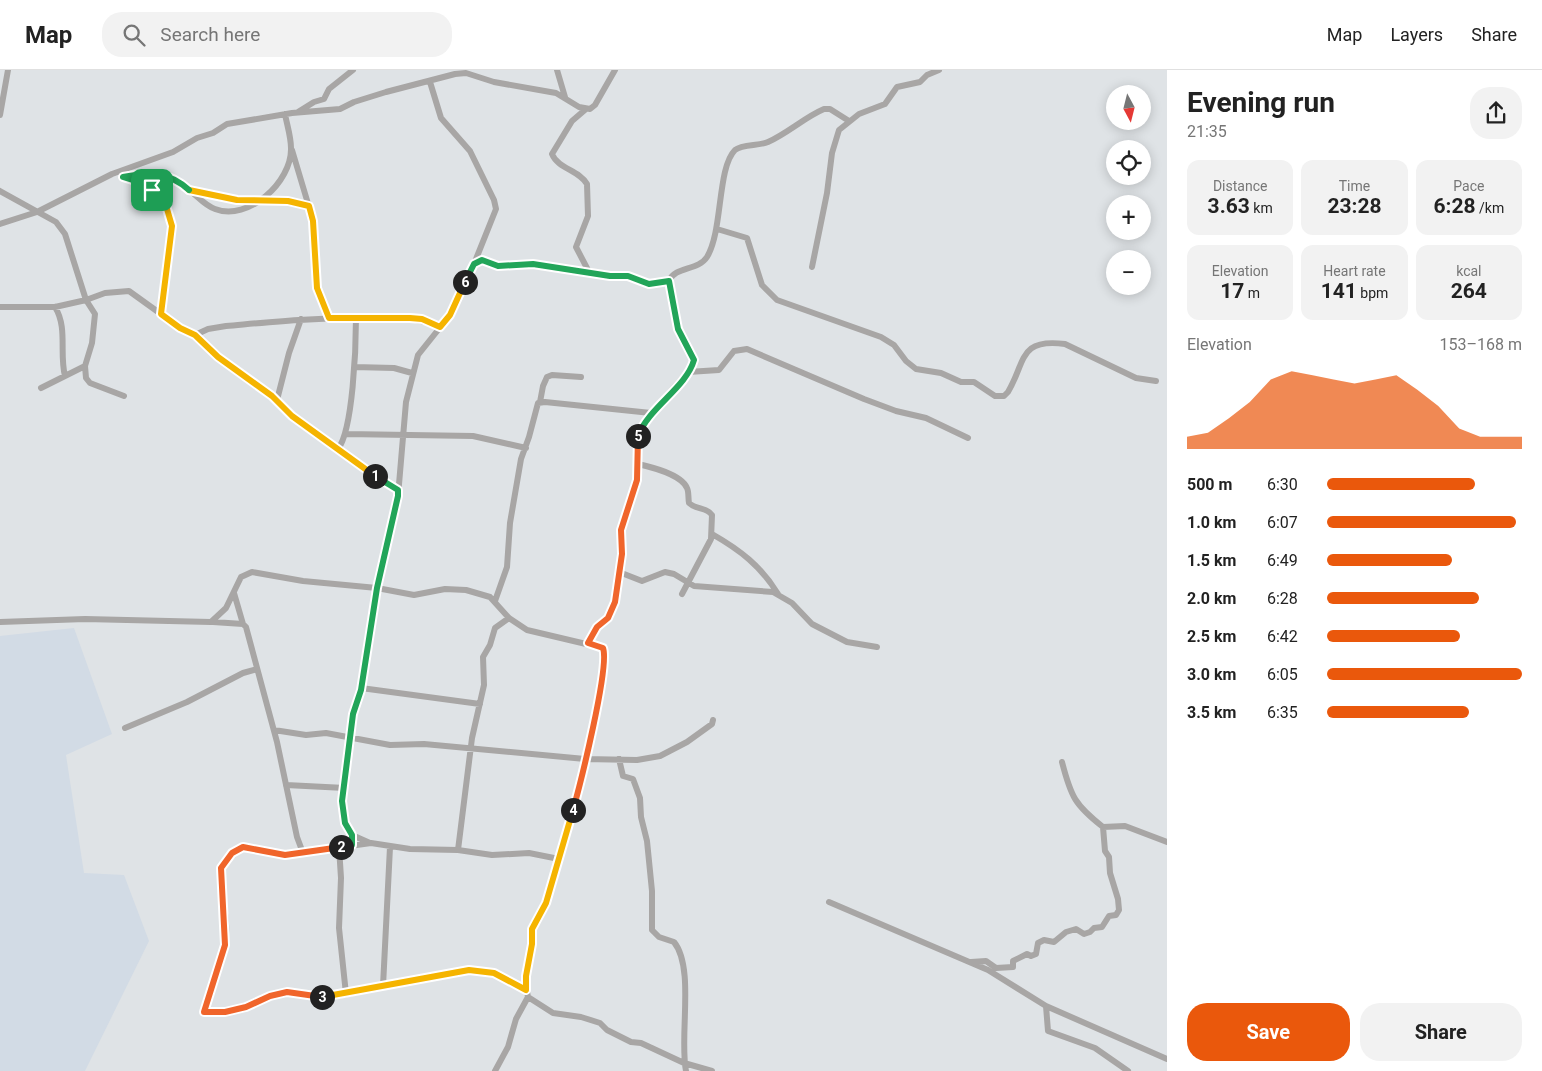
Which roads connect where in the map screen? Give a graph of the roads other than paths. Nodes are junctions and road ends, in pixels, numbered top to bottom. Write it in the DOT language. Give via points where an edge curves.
graph roads {
  1 [pos="8,70"];
  2 [pos="353,70"];
  3 [pos="557,70"];
  4 [pos="614,70"];
  5 [pos="939,70"];
  6 [pos="926,72"];
  7 [pos="430,82"];
  8 [pos="565,96"];
  9 [pos="586,109"];
  10 [pos="298,112"];
  11 [pos="285,114"];
  12 [pos="0,115"];
  13 [pos="848,121"];
  14 [pos="292,150"];
  15 [pos="112,174"];
  16 [pos="123,177"];
  17 [pos="0,191"];
  18 [pos="191,191"];
  19 [pos="257,202"];
  20 [pos="309,206"];
  21 [pos="37,212"];
  22 [pos="0,224"];
  23 [pos="716,229"];
  24 [pos="474,264"];
  25 [pos="812,267"];
  26 [pos="589,272"];
  27 [pos="669,281"];
  28 [pos="86,300"];
  29 [pos="0,307"];
  30 [pos="54,307"];
  31 [pos="161,314"];
  32 [pos="329,318"];
  33 [pos="356,318"];
  34 [pos="301,319"];
  35 [pos="440,327"];
  36 [pos="195,335"];
  37 [pos="85,366"];
  38 [pos="354,367"];
  39 [pos="690,372"];
  40 [pos="412,373"];
  41 [pos="66,376"];
  42 [pos="581,377"];
  43 [pos="1156,381"];
  44 [pos="41,388"];
  45 [pos="124,396"];
  46 [pos="277,400"];
  47 [pos="540,402"];
  48 [pos="651,413"];
  49 [pos="346,434"];
  50 [pos="402,434"];
  51 [pos="968,438"];
  52 [pos="526,448"];
  53 [pos="338,449"];
  54 [pos="638,464"];
  55 [pos="398,490"];
  56 [pos="712,534"];
  57 [pos="619,572"];
  58 [pos="687,584"];
  59 [pos="377,588"];
  60 [pos="234,593"];
  61 [pos="682,594"];
  62 [pos="779,595"];
  63 [pos="495,601"];
  64 [pos="509,618"];
  65 [pos="0,622"];
  66 [pos="211,622"];
  67 [pos="243,624"];
  68 [pos="588,643"];
  69 [pos="877,648"];
  70 [pos="257,669"];
  71 [pos="361,688"];
  72 [pos="480,704"];
  73 [pos="713,720"];
  74 [pos="125,728"];
  75 [pos="274,730"];
  76 [pos="351,737"];
  77 [pos="471,750"];
  78 [pos="585,759"];
  79 [pos="619,759"];
  80 [pos="1062,762"];
  81 [pos="286,785"];
  82 [pos="345,788"];
  83 [pos="1104,827"];
  84 [pos="352,835"];
  85 [pos="1167,842"];
  86 [pos="371,843"];
  87 [pos="352,845"];
  88 [pos="339,847"];
  89 [pos="390,847"];
  90 [pos="458,850"];
  91 [pos="303,853"];
  92 [pos="559,859"];
  93 [pos="829,902"];
  94 [pos="969,962"];
  95 [pos="383,986"];
  96 [pos="527,993"];
  97 [pos="346,994"];
  98 [pos="539,1005"];
  99 [pos="1046,1006"];
  100 [pos="522,1010"];
  101 [pos="1167,1060"];
  102 [pos="684,1063"];
  103 [pos="495,1071"];
  104 [pos="686,1071"];
  105 [pos="712,1071"];
  106 [pos="1128,1071"];
  1 -- 12 [label="street"];
  2 -- 10 [label="street" via="329,89 324,99"];
  3 -- 8 [label="street"];
  4 -- 9 [label="street" via="594,105"];
  5 -- 6 [label="street"];
  6 -- 13 [label="street" via="920,82 898,87 885,104"];
  7 -- 8 [label="street" via="466,73"];
  7 -- 10 [label="street" via="386,92 340,109"];
  7 -- 24 [label="street" via="442,118 470,151 494,200 495,213"];
  8 -- 9 [label="street" via="573,104"];
  9 -- 26 [label="street" via="572,121 552,154 557,162 586,182 588,212 576,247"];
  10 -- 11 [label="street"];
  11 -- 14 [label="street"];
  11 -- 15 [label="street" via="227,124 168,154"];
  13 -- 23 [label="street" via="830,109 824,109 766,143 737,149 731,157 724,181"];
  13 -- 25 [label="street" via="839,130 834,143"];
  14 -- 19 [label="street" via="276,187 270,195"];
  14 -- 20 [label="street"];
  15 -- 16 [label="street"];
  15 -- 21 [label="street"];
  16 -- 18 [label="street" via="161,174"];
  16 -- 31 [label="street" via="148,186 170,215 172,226"];
  17 -- 21 [label="street"];
  18 -- 19 [label="street"];
  18 -- 19 [label="street" via="208,206 222,211"];
  19 -- 20 [label="street" via="288,201"];
  20 -- 32 [label="street" via="313,221 317,288"];
  21 -- 22 [label="street"];
  21 -- 28 [label="street" via="61,227"];
  23 -- 27 [label="street" via="704,260 675,273"];
  23 -- 43 [label="street" via="747,238 762,285 777,300 875,334 894,345 916,369 941,373 960,382 974,382 995,396 1004,396 1026,351 1052,342 1065,344 1136,378"];
  24 -- 26 [label="street" via="482,260 498,266 533,264"];
  24 -- 35 [label="street" via="450,315"];
  26 -- 27 [label="street" via="628,276 649,284"];
  27 -- 39 [label="street" via="678,329 693,357"];
  28 -- 30 [label="street"];
  28 -- 31 [label="street" via="126,290"];
  28 -- 37 [label="street" via="95,318"];
  29 -- 30 [label="street"];
  30 -- 41 [label="street" via="62,328 62,361"];
  31 -- 36 [label="street"];
  32 -- 33 [label="street"];
  32 -- 34 [label="street"];
  33 -- 35 [label="street" via="416,319"];
  33 -- 38 [label="street"];
  34 -- 36 [label="street" via="215,328"];
  34 -- 46 [label="street"];
  35 -- 40 [label="street" via="423,346"];
  36 -- 46 [label="street" via="218,357"];
  37 -- 41 [label="street"];
  37 -- 45 [label="street" via="87,381"];
  38 -- 40 [label="street" via="394,368"];
  38 -- 49 [label="street"];
  39 -- 48 [label="street"];
  39 -- 51 [label="street" via="720,370 734,351 747,349 864,399 926,418"];
  40 -- 50 [label="street"];
  41 -- 44 [label="street"];
  42 -- 47 [label="street" via="547,377"];
  46 -- 53 [label="street" via="292,416"];
  47 -- 48 [label="street"];
  47 -- 52 [label="street"];
  48 -- 54 [label="street" via="637,439"];
  49 -- 50 [label="street"];
  49 -- 53 [label="street"];
  50 -- 52 [label="street" via="473,436"];
  50 -- 55 [label="street"];
  52 -- 63 [label="street" via="517,477 506,573"];
  53 -- 55 [label="street" via="361,468"];
  54 -- 56 [label="street" via="659,469 683,483 689,503 711,512"];
  54 -- 57 [label="street" via="636,485 621,530"];
  55 -- 59 [label="street"];
  56 -- 58 [label="street"];
  56 -- 62 [label="street" via="754,561"];
  57 -- 58 [label="street" via="642,581 670,573"];
  57 -- 68 [label="street" via="612,610"];
  58 -- 61 [label="street"];
  58 -- 62 [label="street"];
  59 -- 60 [label="street" via="315,583 252,572 243,575"];
  59 -- 63 [label="street" via="414,595 445,589 466,590"];
  59 -- 71 [label="street"];
  60 -- 66 [label="street" via="222,614"];
  60 -- 67 [label="street"];
  62 -- 69 [label="street" via="796,606 812,624 848,642"];
  63 -- 64 [label="street"];
  64 -- 68 [label="street" via="535,633"];
  64 -- 72 [label="street" via="495,628 490,645 484,652 484,685"];
  65 -- 66 [label="street" via="131,619"];
  66 -- 67 [label="street"];
  67 -- 70 [label="street"];
  68 -- 78 [label="street" via="601,647 605,654"];
  70 -- 74 [label="street"];
  70 -- 75 [label="street"];
  71 -- 72 [label="street"];
  71 -- 76 [label="street" via="353,714"];
  72 -- 77 [label="street"];
  73 -- 79 [label="street" via="687,742 660,756"];
  75 -- 76 [label="street"];
  75 -- 81 [label="street"];
  76 -- 77 [label="street" via="390,745 424,744"];
  76 -- 82 [label="street"];
  77 -- 78 [label="street"];
  77 -- 90 [label="street"];
  78 -- 79 [label="street"];
  78 -- 92 [label="street"];
  79 -- 102 [label="street" via="623,776 633,780 640,798 652,891 652,930 659,937 674,942 683,964"];
  80 -- 83 [label="street" via="1069,791 1082,810"];
  81 -- 82 [label="street"];
  81 -- 91 [label="street"];
  82 -- 84 [label="street" via="343,816"];
  83 -- 85 [label="street" via="1125,826"];
  83 -- 94 [label="street" via="1105,851 1109,856 1110,873 1118,899 1116,915 1109,916 1102,927 1090,932 1084,934 1076,929 1066,932 1054,942 1044,940 1038,943 1036,954 1017,958 1013,967 996,968 986,961"];
  84 -- 86 [label="street"];
  84 -- 87 [label="street"];
  86 -- 87 [label="street"];
  86 -- 89 [label="street"];
  87 -- 88 [label="street"];
  88 -- 91 [label="street"];
  88 -- 97 [label="street" via="339,928"];
  89 -- 90 [label="street"];
  89 -- 95 [label="street"];
  90 -- 92 [label="street"];
  91 -- 97 [label="street" via="285,855 243,847 225,860 221,872 225,945 204,1012 246,1007 287,992 322,997"];
  92 -- 96 [label="street" via="546,903 532,929"];
  93 -- 94 [label="street"];
  94 -- 99 [label="street"];
  95 -- 96 [label="street" via="452,972 480,970 502,977"];
  95 -- 97 [label="street"];
  96 -- 98 [label="street"];
  96 -- 100 [label="street"];
  98 -- 100 [label="street"];
  98 -- 102 [label="street" via="552,1013 575,1015 600,1023 631,1042 657,1049"];
  99 -- 101 [label="street"];
  99 -- 106 [label="street" via="1048,1031 1095,1048"];
  100 -- 103 [label="street"];
  102 -- 104 [label="street"];
  102 -- 105 [label="street"];
}
